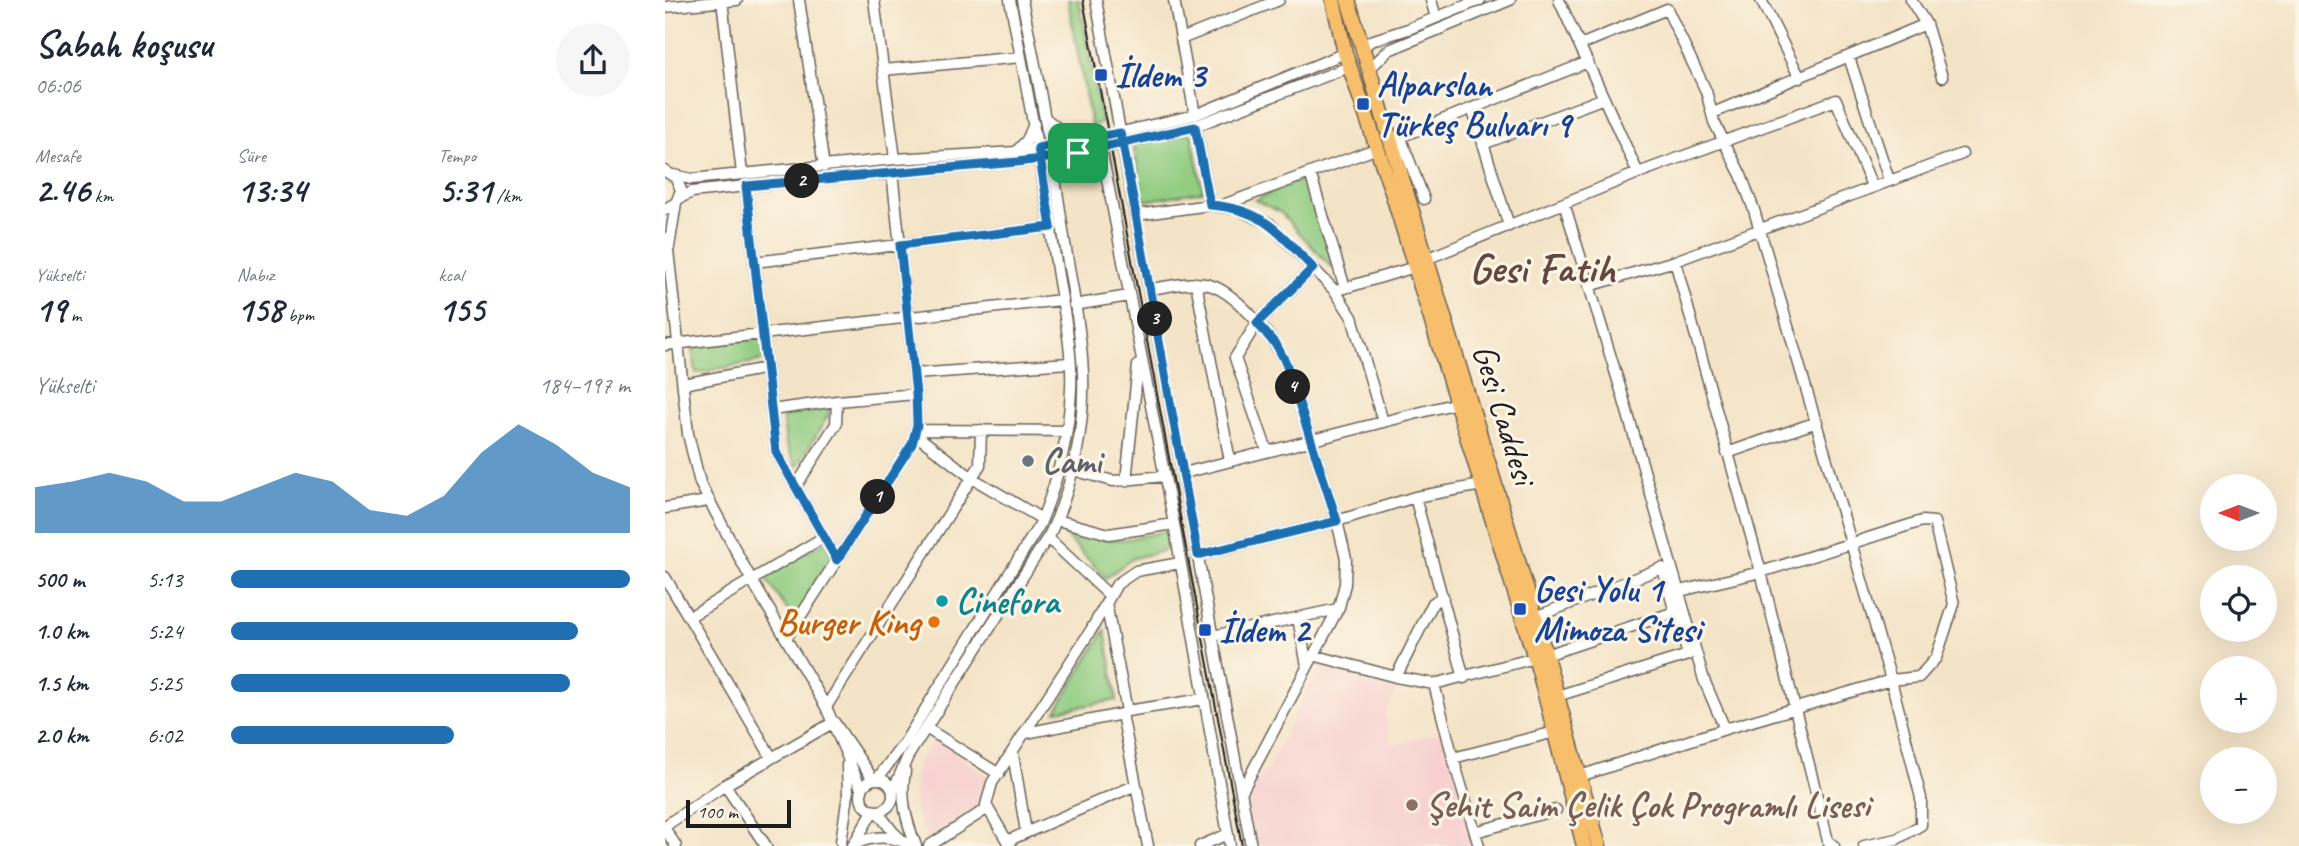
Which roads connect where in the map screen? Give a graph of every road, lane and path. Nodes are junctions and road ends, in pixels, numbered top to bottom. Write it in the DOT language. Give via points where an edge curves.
graph roads {
  1 [pos="737,0"];
  2 [pos="799,0"];
  3 [pos="874,0"];
  4 [pos="1010,0"];
  5 [pos="1022,0"];
  6 [pos="1096,0"];
  7 [pos="1174,0"];
  8 [pos="1279,0"];
  9 [pos="1333,0"];
  10 [pos="1348,0"];
  11 [pos="1431,0"];
  12 [pos="1480,0"];
  13 [pos="1510,0"];
  14 [pos="1559,0"];
  15 [pos="1911,0"];
  16 [pos="722,1"];
  17 [pos="1765,1"];
  18 [pos="665,7"];
  19 [pos="1436,18"];
  20 [pos="1926,24"];
  21 [pos="1181,39"];
  22 [pos="1580,45"];
  23 [pos="1021,57"];
  24 [pos="1849,57"];
  25 [pos="1367,59"];
  26 [pos="1347,60"];
  27 [pos="1588,62"];
  28 [pos="883,70"];
  29 [pos="1943,77"];
  30 [pos="1800,78"];
  31 [pos="1604,98"];
  32 [pos="1472,108"];
  33 [pos="1713,113"];
  34 [pos="1045,118"];
  35 [pos="1195,121"];
  36 [pos="1034,124"];
  37 [pos="1122,138"];
  38 [pos="1086,139"];
  39 [pos="1725,141"];
  40 [pos="1389,142"];
  41 [pos="1483,144"];
  42 [pos="1101,148"];
  43 [pos="1045,153"];
  44 [pos="1078,153"];
  45 [pos="1962,154"];
  46 [pos="1017,157"];
  47 [pos="895,159"];
  48 [pos="824,167"];
  49 [pos="892,172"];
  50 [pos="669,173"];
  51 [pos="1310,173"];
  52 [pos="1638,173"];
  53 [pos="743,174"];
  54 [pos="1889,180"];
  55 [pos="1050,184"];
  56 [pos="746,186"];
  57 [pos="1872,187"];
  58 [pos="1424,200"];
  59 [pos="677,201"];
  60 [pos="1564,203"];
  61 [pos="1216,206"];
  62 [pos="665,209"];
  63 [pos="1136,215"];
  64 [pos="1509,226"];
  65 [pos="1051,227"];
  66 [pos="1759,228"];
  67 [pos="667,245"];
  68 [pos="900,245"];
  69 [pos="754,261"];
  70 [pos="1675,261"];
  71 [pos="1420,263"];
  72 [pos="1313,268"];
  73 [pos="1196,284"];
  74 [pos="1589,286"];
  75 [pos="1150,289"];
  76 [pos="1340,290"];
  77 [pos="1129,296"];
  78 [pos="1062,300"];
  79 [pos="1074,305"];
  80 [pos="908,317"];
  81 [pos="1257,323"];
  82 [pos="763,334"];
  83 [pos="678,344"];
  84 [pos="665,345"];
  85 [pos="1140,352"];
  86 [pos="1069,363"];
  87 [pos="767,368"];
  88 [pos="914,374"];
  89 [pos="683,384"];
  90 [pos="916,394"];
  91 [pos="837,401"];
  92 [pos="1457,403"];
  93 [pos="771,410"];
  94 [pos="1383,422"];
  95 [pos="1817,422"];
  96 [pos="981,430"];
  97 [pos="1067,431"];
  98 [pos="917,432"];
  99 [pos="1310,440"];
  100 [pos="1267,451"];
  101 [pos="1727,453"];
  102 [pos="1230,461"];
  103 [pos="1073,470"];
  104 [pos="1184,472"];
  105 [pos="1164,476"];
  106 [pos="972,478"];
  107 [pos="1126,481"];
  108 [pos="1482,485"];
  109 [pos="796,486"];
  110 [pos="1415,497"];
  111 [pos="708,501"];
  112 [pos="665,508"];
  113 [pos="1042,519"];
  114 [pos="1057,520"];
  115 [pos="1337,521"];
  116 [pos="1174,524"];
  117 [pos="824,537"];
  118 [pos="1048,538"];
  119 [pos="1851,543"];
  120 [pos="1198,555"];
  121 [pos="837,560"];
  122 [pos="1180,563"];
  123 [pos="1761,572"];
  124 [pos="665,577"];
  125 [pos="752,580"];
  126 [pos="1680,592"];
  127 [pos="1443,596"];
  128 [pos="1108,600"];
  129 [pos="1338,609"];
  130 [pos="1675,612"];
  131 [pos="689,617"];
  132 [pos="1535,617"];
  133 [pos="1298,618"];
  134 [pos="1213,636"];
  135 [pos="787,637"];
  136 [pos="1313,655"];
  137 [pos="1541,656"];
  138 [pos="1307,667"];
  139 [pos="1396,677"];
  140 [pos="1464,678"];
  141 [pos="1891,680"];
  142 [pos="1434,684"];
  143 [pos="1557,696"];
  144 [pos="1204,699"];
  145 [pos="826,707"];
  146 [pos="1796,707"];
  147 [pos="1124,712"];
  148 [pos="834,722"];
  149 [pos="926,728"];
  150 [pos="1725,729"];
  151 [pos="1555,732"];
  152 [pos="1026,733"];
  153 [pos="841,739"];
  154 [pos="1013,754"];
  155 [pos="908,756"];
  156 [pos="772,758"];
  157 [pos="1453,758"];
  158 [pos="999,774"];
  159 [pos="1580,776"];
  160 [pos="875,779"];
  161 [pos="725,785"];
  162 [pos="1136,785"];
  163 [pos="861,793"];
  164 [pos="1241,793"];
  165 [pos="893,795"];
  166 [pos="988,808"];
  167 [pos="1556,810"];
  168 [pos="875,811"];
  169 [pos="665,827"];
  170 [pos="1025,832"];
  171 [pos="1475,832"];
  172 [pos="1228,834"];
  173 [pos="905,843"];
  174 [pos="1008,843"];
  175 [pos="840,844"];
  176 [pos="853,845"];
  177 [pos="676,846"];
  178 [pos="766,846"];
  179 [pos="915,846"];
  180 [pos="929,846"];
  181 [pos="1148,846"];
  182 [pos="1199,846"];
  183 [pos="1230,846"];
  184 [pos="1251,846"];
  185 [pos="1479,846"];
  186 [pos="1584,846"];
  187 [pos="1599,846"];
  188 [pos="1834,846"];
  189 [pos="1864,846"];
  1 -- 16 [label="street"];
  2 -- 48 [label="street"];
  3 -- 28 [label="street"];
  4 -- 23 [label="street"];
  5 -- 34 [label="street"];
  6 -- 37 [label="street"];
  7 -- 21 [label="street"];
  8 -- 21 [label="street"];
  9 -- 26 [label="main road, Gesi Caddesi"];
  10 -- 25 [label="main road, Gesi Caddesi"];
  11 -- 19 [label="street"];
  12 -- 19 [label="street"];
  13 -- 25 [label="street"];
  14 -- 22 [label="street"];
  15 -- 20 [label="street"];
  16 -- 18 [label="street"];
  16 -- 53 [label="street"];
  17 -- 30 [label="street"];
  19 -- 25 [label="street" via="1371,41"];
  20 -- 24 [label="street"];
  20 -- 29 [label="street"];
  21 -- 35 [label="street"];
  22 -- 27 [label="street"];
  22 -- 33 [label="street" via="1667,9"];
  23 -- 28 [label="street"];
  23 -- 36 [label="street"];
  24 -- 30 [label="street"];
  24 -- 54 [label="street"];
  25 -- 26 [label="main road" via="1360,69"];
  25 -- 26 [label="main road" via="1353,46"];
  25 -- 40 [label="main road, Gesi Caddesi"];
  26 -- 35 [label="street"];
  26 -- 40 [label="main road, Gesi Caddesi"];
  27 -- 31 [label="street"];
  27 -- 32 [label="street"];
  28 -- 47 [label="street"];
  30 -- 33 [label="street"];
  31 -- 41 [label="street"];
  31 -- 52 [label="street"];
  32 -- 40 [label="street"];
  32 -- 41 [label="street"];
  33 -- 39 [label="street"];
  34 -- 38 [label="street" via="1060,130"];
  34 -- 43 [label="street"];
  35 -- 37 [label="street"];
  35 -- 61 [label="street"];
  36 -- 43 [label="street"];
  36 -- 46 [label="street"];
  37 -- 38 [label="street"];
  37 -- 42 [label="street"];
  37 -- 63 [label="street"];
  38 -- 43 [label="street"];
  39 -- 52 [label="street"];
  39 -- 57 [label="street" via="1836,100"];
  39 -- 66 [label="street"];
  40 -- 51 [label="street"];
  40 -- 58 [label="street"];
  40 -- 71 [label="main road, Gesi Caddesi"];
  41 -- 64 [label="street"];
  42 -- 44 [label="street"];
  42 -- 77 [label="street"];
  43 -- 44 [label="street"];
  43 -- 46 [label="street"];
  43 -- 55 [label="street"];
  44 -- 55 [label="street"];
  45 -- 54 [label="street"];
  46 -- 47 [label="street"];
  46 -- 49 [label="street"];
  46 -- 55 [label="street"];
  47 -- 48 [label="street"];
  48 -- 53 [label="street"];
  49 -- 56 [label="street"];
  49 -- 68 [label="street"];
  50 -- 53 [label="street" via="692,179"];
  50 -- 59 [label="street" via="680,186"];
  51 -- 61 [label="street"];
  51 -- 76 [label="street"];
  52 -- 60 [label="street"];
  54 -- 57 [label="street"];
  55 -- 65 [label="street"];
  55 -- 79 [label="street"];
  56 -- 59 [label="street" via="692,192"];
  56 -- 69 [label="street"];
  57 -- 66 [label="street"];
  59 -- 62 [label="street"];
  59 -- 67 [label="street"];
  60 -- 64 [label="street"];
  60 -- 74 [label="street"];
  61 -- 63 [label="street"];
  61 -- 72 [label="street" via="1270,223"];
  63 -- 75 [label="street"];
  64 -- 71 [label="street"];
  65 -- 68 [label="street"];
  65 -- 78 [label="street"];
  66 -- 70 [label="street"];
  66 -- 95 [label="street"];
  67 -- 83 [label="street"];
  68 -- 69 [label="street"];
  68 -- 80 [label="street"];
  69 -- 82 [label="street"];
  70 -- 74 [label="street"];
  70 -- 101 [label="street"];
  71 -- 76 [label="street"];
  71 -- 92 [label="main road, Gesi Caddesi"];
  71 -- 132 [label="main road, Gesi Caddesi"];
  72 -- 76 [label="street"];
  72 -- 81 [label="street"];
  73 -- 75 [label="street"];
  73 -- 81 [label="street" via="1222,290"];
  73 -- 102 [label="street"];
  74 -- 126 [label="street"];
  75 -- 104 [label="street"];
  76 -- 94 [label="street"];
  77 -- 79 [label="street"];
  77 -- 85 [label="street"];
  78 -- 80 [label="street"];
  78 -- 86 [label="street"];
  79 -- 103 [label="street" via="1083,390"];
  80 -- 82 [label="street"];
  80 -- 88 [label="street"];
  81 -- 99 [label="street" via="1286,363"];
  81 -- 100 [label="street" via="1235,358"];
  82 -- 83 [label="street"];
  82 -- 87 [label="street"];
  83 -- 84 [label="street"];
  83 -- 89 [label="street"];
  85 -- 105 [label="street"];
  85 -- 107 [label="street"];
  86 -- 88 [label="street"];
  86 -- 97 [label="street"];
  87 -- 89 [label="street"];
  87 -- 93 [label="street"];
  88 -- 90 [label="street"];
  89 -- 111 [label="street" via="693,461"];
  90 -- 91 [label="street"];
  90 -- 98 [label="street"];
  91 -- 93 [label="street"];
  91 -- 109 [label="street" via="836,424"];
  92 -- 94 [label="street"];
  92 -- 108 [label="main road, Gesi Caddesi"];
  93 -- 109 [label="street" via="776,452"];
  94 -- 99 [label="street"];
  95 -- 101 [label="street"];
  95 -- 119 [label="street"];
  96 -- 97 [label="street"];
  96 -- 98 [label="street"];
  96 -- 106 [label="street" via="980,465"];
  97 -- 113 [label="street"];
  98 -- 106 [label="street"];
  98 -- 121 [label="street"];
  99 -- 100 [label="street"];
  99 -- 115 [label="street"];
  100 -- 102 [label="street"];
  101 -- 123 [label="street"];
  102 -- 104 [label="street"];
  103 -- 107 [label="street"];
  103 -- 114 [label="street"];
  104 -- 120 [label="street"];
  105 -- 107 [label="street"];
  105 -- 116 [label="street"];
  106 -- 113 [label="street"];
  106 -- 145 [label="street"];
  108 -- 110 [label="street"];
  108 -- 137 [label="main road, Gesi Caddesi"];
  109 -- 117 [label="street"];
  110 -- 115 [label="street"];
  110 -- 127 [label="street"];
  111 -- 112 [label="street"];
  111 -- 125 [label="street"];
  113 -- 160 [label="street" via="896,755"];
  114 -- 116 [label="street" via="1109,534"];
  114 -- 118 [label="street"];
  115 -- 120 [label="street"];
  115 -- 129 [label="street" via="1346,567"];
  116 -- 122 [label="street"];
  117 -- 121 [label="street"];
  117 -- 125 [label="street"];
  118 -- 128 [label="street"];
  118 -- 149 [label="street"];
  119 -- 123 [label="street"];
  119 -- 141 [label="street"];
  119 -- 141 [label="street" via="1922,521 1934,522 1954,604 1936,658 1919,677"];
  120 -- 134 [label="street"];
  121 -- 135 [label="street"];
  122 -- 128 [label="street" via="1130,573"];
  122 -- 144 [label="street"];
  123 -- 126 [label="street"];
  123 -- 146 [label="street"];
  124 -- 131 [label="street"];
  125 -- 131 [label="street"];
  125 -- 135 [label="street"];
  126 -- 150 [label="street" via="1704,680"];
  127 -- 139 [label="street" via="1433,603"];
  127 -- 140 [label="street"];
  128 -- 147 [label="street"];
  128 -- 152 [label="street"];
  129 -- 133 [label="street"];
  129 -- 136 [label="street"];
  130 -- 132 [label="street" via="1662,568"];
  130 -- 137 [label="street"];
  130 -- 143 [label="street" via="1688,655"];
  131 -- 156 [label="street"];
  132 -- 137 [label="main road, Gesi Caddesi"];
  133 -- 134 [label="street"];
  133 -- 138 [label="street"];
  134 -- 164 [label="street"];
  135 -- 145 [label="street"];
  136 -- 138 [label="street"];
  136 -- 139 [label="street"];
  137 -- 140 [label="street"];
  137 -- 143 [label="main road, Gesi Caddesi"];
  137 -- 151 [label="main road, Gesi Caddesi"];
  138 -- 164 [label="street"];
  139 -- 142 [label="street"];
  140 -- 142 [label="street"];
  141 -- 146 [label="street"];
  141 -- 189 [label="street" via="1921,798 1921,825 1897,839"];
  142 -- 157 [label="street"];
  143 -- 159 [label="main road, Gesi Caddesi"];
  144 -- 147 [label="street"];
  144 -- 172 [label="street"];
  145 -- 148 [label="street"];
  146 -- 150 [label="street"];
  146 -- 188 [label="street" via="1828,841"];
  147 -- 152 [label="street"];
  147 -- 162 [label="street"];
  148 -- 153 [label="street"];
  148 -- 156 [label="street"];
  148 -- 160 [label="street"];
  149 -- 155 [label="street"];
  149 -- 158 [label="street"];
  150 -- 159 [label="street"];
  151 -- 157 [label="street"];
  151 -- 186 [label="main road, Gesi Caddesi"];
  152 -- 154 [label="street"];
  153 -- 163 [label="street"];
  153 -- 175 [label="street" via="849,786"];
  154 -- 158 [label="street"];
  154 -- 170 [label="street"];
  155 -- 165 [label="street"];
  155 -- 179 [label="street" via="902,804"];
  156 -- 161 [label="street"];
  157 -- 171 [label="street"];
  158 -- 166 [label="street" via="992,783"];
  159 -- 187 [label="main road, Gesi Caddesi"];
  160 -- 163 [label="street" via="866,783"];
  160 -- 165 [label="street" via="885,781"];
  161 -- 169 [label="street"];
  161 -- 178 [label="street"];
  162 -- 170 [label="street"];
  162 -- 181 [label="street"];
  163 -- 168 [label="street" via="863,803"];
  163 -- 175 [label="street"];
  164 -- 184 [label="street"];
  165 -- 168 [label="street" via="885,809"];
  165 -- 179 [label="street" via="900,823"];
  166 -- 174 [label="street"];
  166 -- 180 [label="street"];
  167 -- 171 [label="street"];
  168 -- 173 [label="street"];
  168 -- 176 [label="street"];
  169 -- 177 [label="street"];
  170 -- 174 [label="street"];
  171 -- 185 [label="street"];
  172 -- 182 [label="street"];
  172 -- 183 [label="street"];
  173 -- 176 [label="street" via="874,838"];
}
